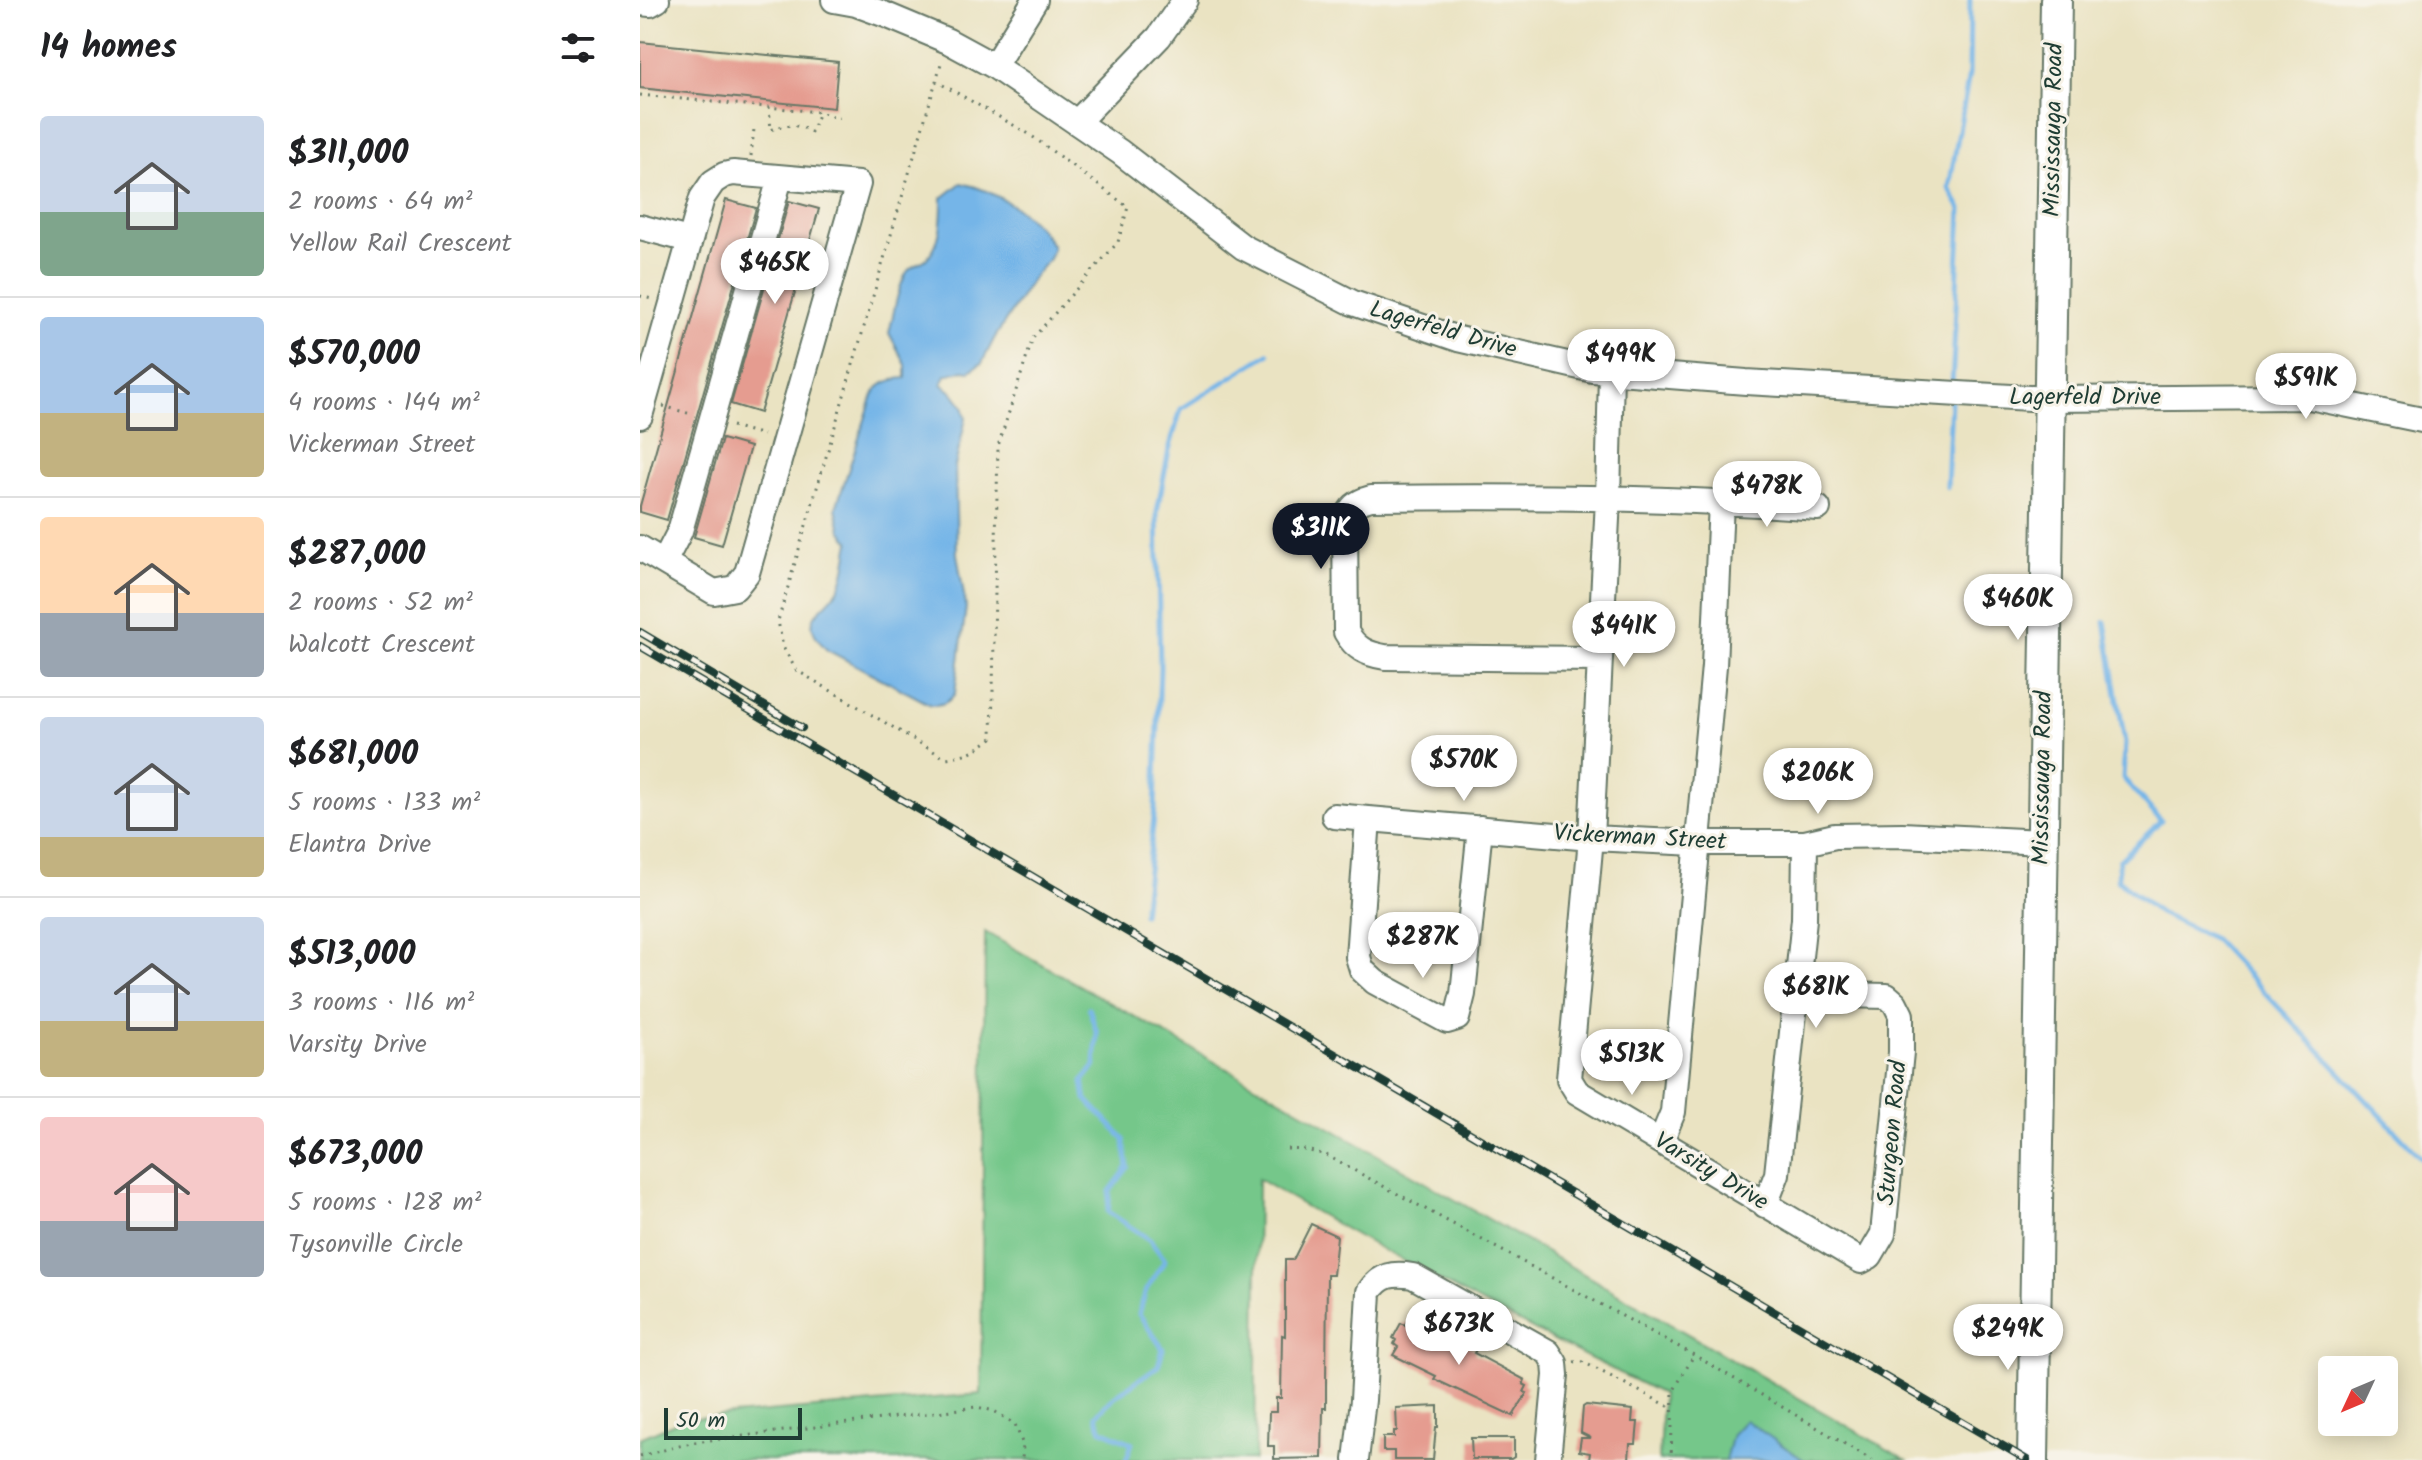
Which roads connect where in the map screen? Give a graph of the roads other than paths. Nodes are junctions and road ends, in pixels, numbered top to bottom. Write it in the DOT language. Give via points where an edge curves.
graph roads {
  1 [pos="657,0"];
  2 [pos="834,0"];
  3 [pos="1035,0"];
  4 [pos="1185,0"];
  5 [pos="2056,0"];
  6 [pos="640,3"];
  7 [pos="866,4"];
  8 [pos="994,66"];
  9 [pos="1077,122"];
  10 [pos="780,178"];
  11 [pos="640,227"];
  12 [pos="689,240"];
  13 [pos="1611,372"];
  14 [pos="2049,399"];
  15 [pos="648,410"];
  16 [pos="2422,420"];
  17 [pos="1608,499"];
  18 [pos="1721,501"];
  19 [pos="1818,508"];
  20 [pos="640,548"];
  21 [pos="664,562"];
  22 [pos="1600,659"];
  23 [pos="1334,816"];
  24 [pos="1368,819"];
  25 [pos="1480,828"];
  26 [pos="1591,838"];
  27 [pos="2042,842"];
  28 [pos="1697,843"];
  29 [pos="1805,843"];
  30 [pos="1796,994"];
  31 [pos="1661,1141"];
  32 [pos="1765,1205"];
  33 [pos="1861,1261"];
  34 [pos="1356,1460"];
  35 [pos="1548,1460"];
  36 [pos="2033,1460"];
  1 -- 6 [label="street"];
  2 -- 7 [label="street, Lagerfeld Drive"];
  3 -- 8 [label="street"];
  4 -- 9 [label="street" via="1159,37"];
  5 -- 14 [label="main road, Mississauga Road"];
  7 -- 8 [label="street, Lagerfeld Drive"];
  8 -- 9 [label="street, Lagerfeld Drive"];
  9 -- 13 [label="street, Lagerfeld Drive" via="1243,247 1353,303 1458,339"];
  10 -- 12 [label="street" via="733,173 713,182 702,198"];
  10 -- 21 [label="street" via="680,531"];
  10 -- 21 [label="street" via="858,184 747,573 735,588 714,592"];
  11 -- 12 [label="street"];
  12 -- 15 [label="street"];
  13 -- 14 [label="street, Lagerfeld Drive"];
  13 -- 17 [label="street, Varsity Drive"];
  14 -- 16 [label="street, Lagerfeld Drive" via="2310,397"];
  14 -- 27 [label="main road, Mississauga Road"];
  17 -- 18 [label="street"];
  17 -- 22 [label="street, Varsity Drive"];
  17 -- 22 [label="street" via="1371,498 1350,508 1345,521 1346,632 1369,654"];
  18 -- 19 [label="street"];
  18 -- 28 [label="street" via="1714,666"];
  20 -- 21 [label="street"];
  22 -- 26 [label="street, Varsity Drive"];
  23 -- 24 [label="street, Vickerman Street"];
  24 -- 25 [label="street, Vickerman Street"];
  24 -- 25 [label="street" via="1358,957 1362,970 1447,1021 1457,1018 1463,994"];
  25 -- 26 [label="street, Vickerman Street"];
  26 -- 28 [label="street, Vickerman Street"];
  26 -- 31 [label="street, Varsity Drive" via="1569,1079 1577,1092"];
  27 -- 29 [label="street, Vickerman Street" via="1902,835 1835,836"];
  27 -- 36 [label="main road, Mississauga Road"];
  28 -- 29 [label="street, Vickerman Street"];
  28 -- 31 [label="street" via="1673,1112"];
  29 -- 30 [label="street"];
  30 -- 32 [label="street" via="1777,1174"];
  30 -- 33 [label="street, Sturgeon Road" via="1887,996 1901,1015 1883,1234"];
  31 -- 32 [label="street, Varsity Drive"];
  32 -- 33 [label="street, Varsity Drive"];
  34 -- 35 [label="street" via="1369,1292 1383,1276 1398,1274 1413,1276 1548,1352 1556,1375"];
}
